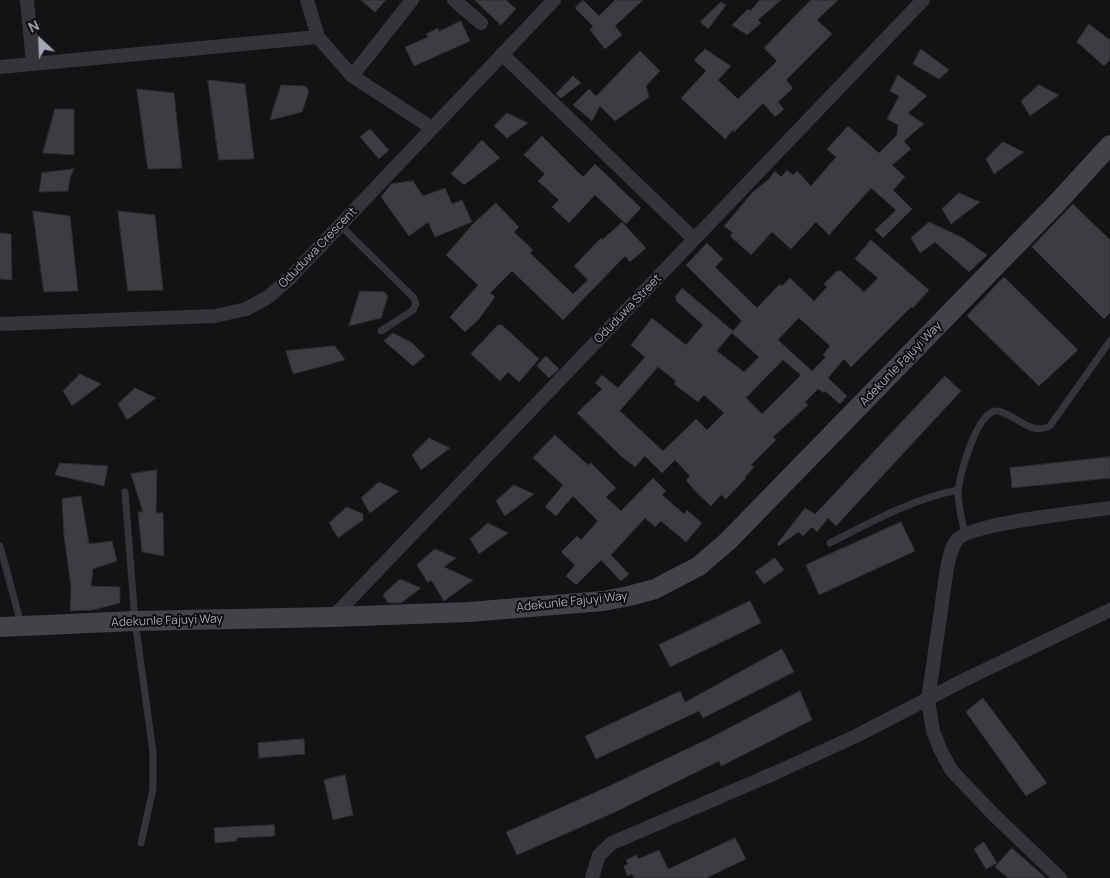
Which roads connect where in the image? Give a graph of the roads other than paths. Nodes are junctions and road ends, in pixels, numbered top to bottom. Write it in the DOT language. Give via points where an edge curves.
graph roads {
  1 [pos="26,0"];
  2 [pos="307,0"];
  3 [pos="412,0"];
  4 [pos="454,0"];
  5 [pos="554,0"];
  6 [pos="923,0"];
  7 [pos="481,23"];
  8 [pos="318,38"];
  9 [pos="502,54"];
  10 [pos="33,64"];
  11 [pos="0,67"];
  12 [pos="352,76"];
  13 [pos="432,128"];
  14 [pos="1110,145"];
  15 [pos="340,225"];
  16 [pos="694,239"];
  17 [pos="0,324"];
  18 [pos="381,331"];
  19 [pos="1110,341"];
  20 [pos="958,490"];
  21 [pos="125,492"];
  22 [pos="1110,508"];
  23 [pos="965,534"];
  24 [pos="830,543"];
  25 [pos="0,546"];
  26 [pos="1110,610"];
  27 [pos="333,617"];
  28 [pos="135,621"];
  29 [pos="21,626"];
  30 [pos="0,627"];
  31 [pos="928,700"];
  32 [pos="141,843"];
  33 [pos="592,878"];
  34 [pos="1060,878"];
  1 -- 10 [label="street"];
  2 -- 8 [label="street"];
  3 -- 12 [label="street"];
  4 -- 7 [label="street"];
  5 -- 9 [label="street, Oduduwa Crescent"];
  6 -- 16 [label="street, Oduduwa Street"];
  8 -- 10 [label="street"];
  8 -- 12 [label="street"];
  9 -- 13 [label="street, Oduduwa Crescent"];
  9 -- 16 [label="street"];
  10 -- 11 [label="street"];
  12 -- 13 [label="street"];
  13 -- 15 [label="street, Oduduwa Crescent"];
  14 -- 27 [label="street, Adekunle Fajuyi Way" via="748,521 700,566 655,588 603,601 469,612"];
  15 -- 17 [label="street, Oduduwa Crescent" via="268,298 246,309 215,316"];
  15 -- 18 [label="lane" via="414,298 413,310"];
  16 -- 27 [label="street, Oduduwa Street"];
  19 -- 20 [label="lane" via="1050,426 1034,429 1004,413 996,411 988,415 963,462"];
  20 -- 23 [label="lane"];
  20 -- 24 [label="lane" via="929,496"];
  21 -- 28 [label="lane"];
  22 -- 23 [label="street" via="1006,524"];
  23 -- 31 [label="street" via="951,552 947,568"];
  25 -- 29 [label="lane"];
  26 -- 31 [label="street"];
  27 -- 28 [label="street, Adekunle Fajuyi Way"];
  28 -- 29 [label="street, Adekunle Fajuyi Way"];
  28 -- 32 [label="lane" via="154,752 153,789"];
  29 -- 30 [label="street, Adekunle Fajuyi Way"];
  31 -- 33 [label="street" via="775,773 612,843 599,856"];
  31 -- 34 [label="street" via="933,731 952,771"];
}
